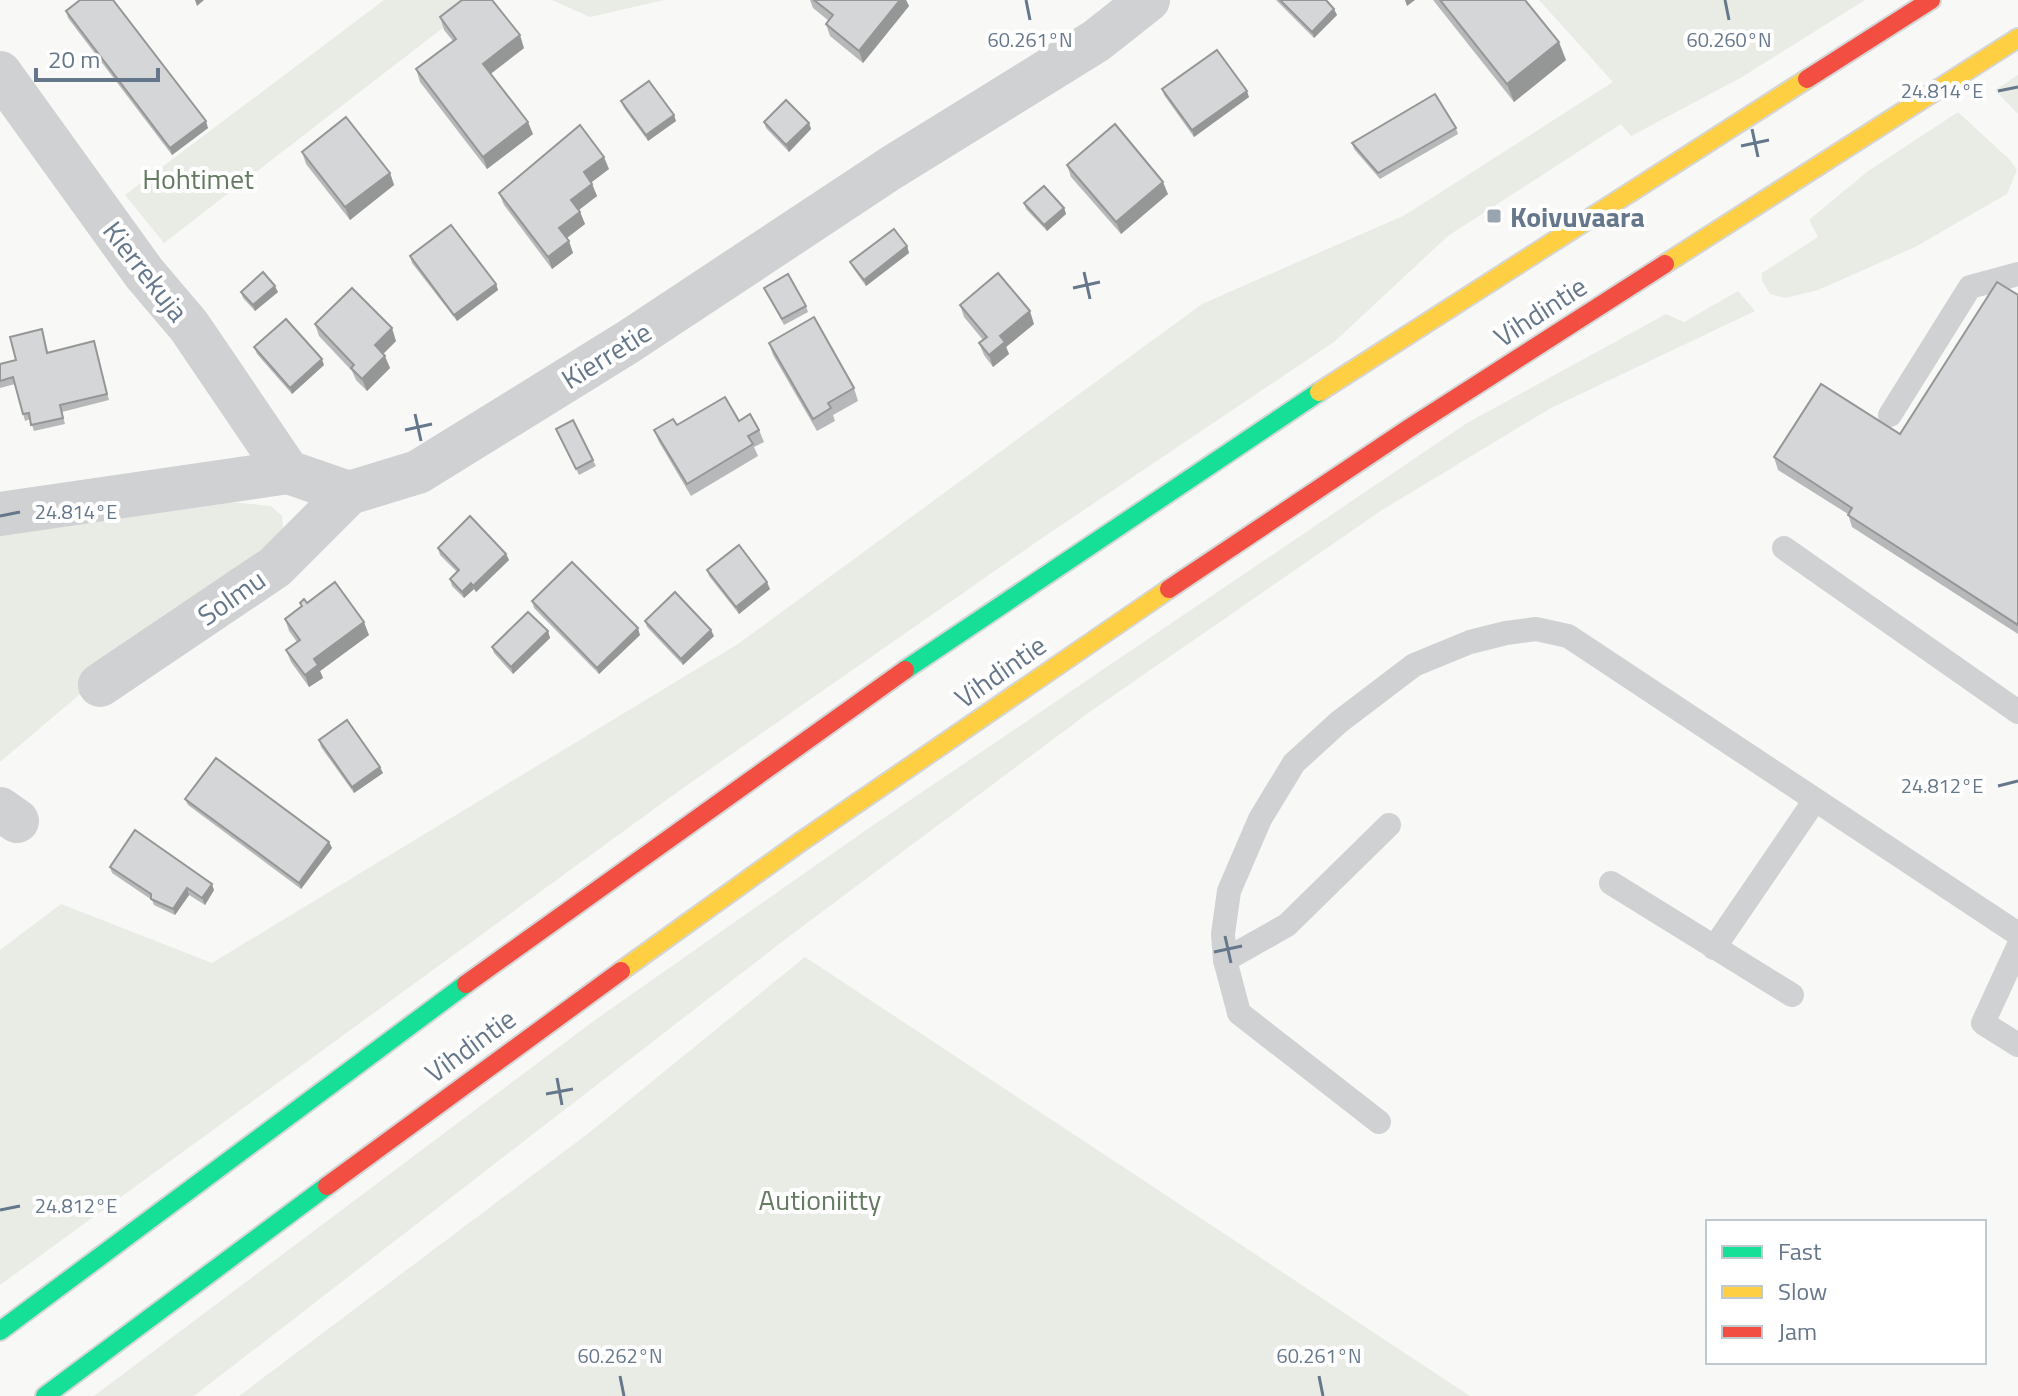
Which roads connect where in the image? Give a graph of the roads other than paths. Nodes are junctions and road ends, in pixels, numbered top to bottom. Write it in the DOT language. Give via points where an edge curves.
graph roads {
  1 [pos="1148,0"];
  2 [pos="1931,0"];
  3 [pos="2018,38"];
  4 [pos="0,73"];
  5 [pos="2018,274"];
  6 [pos="1890,415"];
  7 [pos="288,472"];
  8 [pos="349,493"];
  9 [pos="0,514"];
  10 [pos="1784,548"];
  11 [pos="100,685"];
  12 [pos="2018,712"];
  13 [pos="1815,800"];
  14 [pos="1389,825"];
  15 [pos="1611,883"];
  16 [pos="2018,934"];
  17 [pos="2018,947"];
  18 [pos="1714,948"];
  19 [pos="1225,960"];
  20 [pos="1792,995"];
  21 [pos="2018,1045"];
  22 [pos="1379,1122"];
  23 [pos="0,1331"];
  24 [pos="45,1396"];
  1 -- 8 [label="street, Kierretie" via="1096,41 442,458 418,472"];
  2 -- 23 [label="main road, Vihdintie" via="1051,569 438,1004"];
  3 -- 24 [label="main road, Vihdintie" via="1408,429 1086,645 501,1056"];
  4 -- 7 [label="street, Kierrekuja" via="144,273 189,326"];
  5 -- 6 [label="lane" via="1970,287"];
  7 -- 8 [label="street"];
  7 -- 9 [label="street"];
  8 -- 11 [label="street, Solmu" via="275,567"];
  10 -- 12 [label="lane"];
  13 -- 16 [label="lane"];
  13 -- 18 [label="lane"];
  13 -- 19 [label="lane" via="1568,636 1536,629 1470,642 1414,665 1294,763 1260,819 1229,891"];
  14 -- 19 [label="lane" via="1287,925"];
  15 -- 18 [label="lane"];
  17 -- 21 [label="lane" via="1983,1023"];
  18 -- 20 [label="lane"];
  19 -- 22 [label="lane" via="1239,1013"];
}
